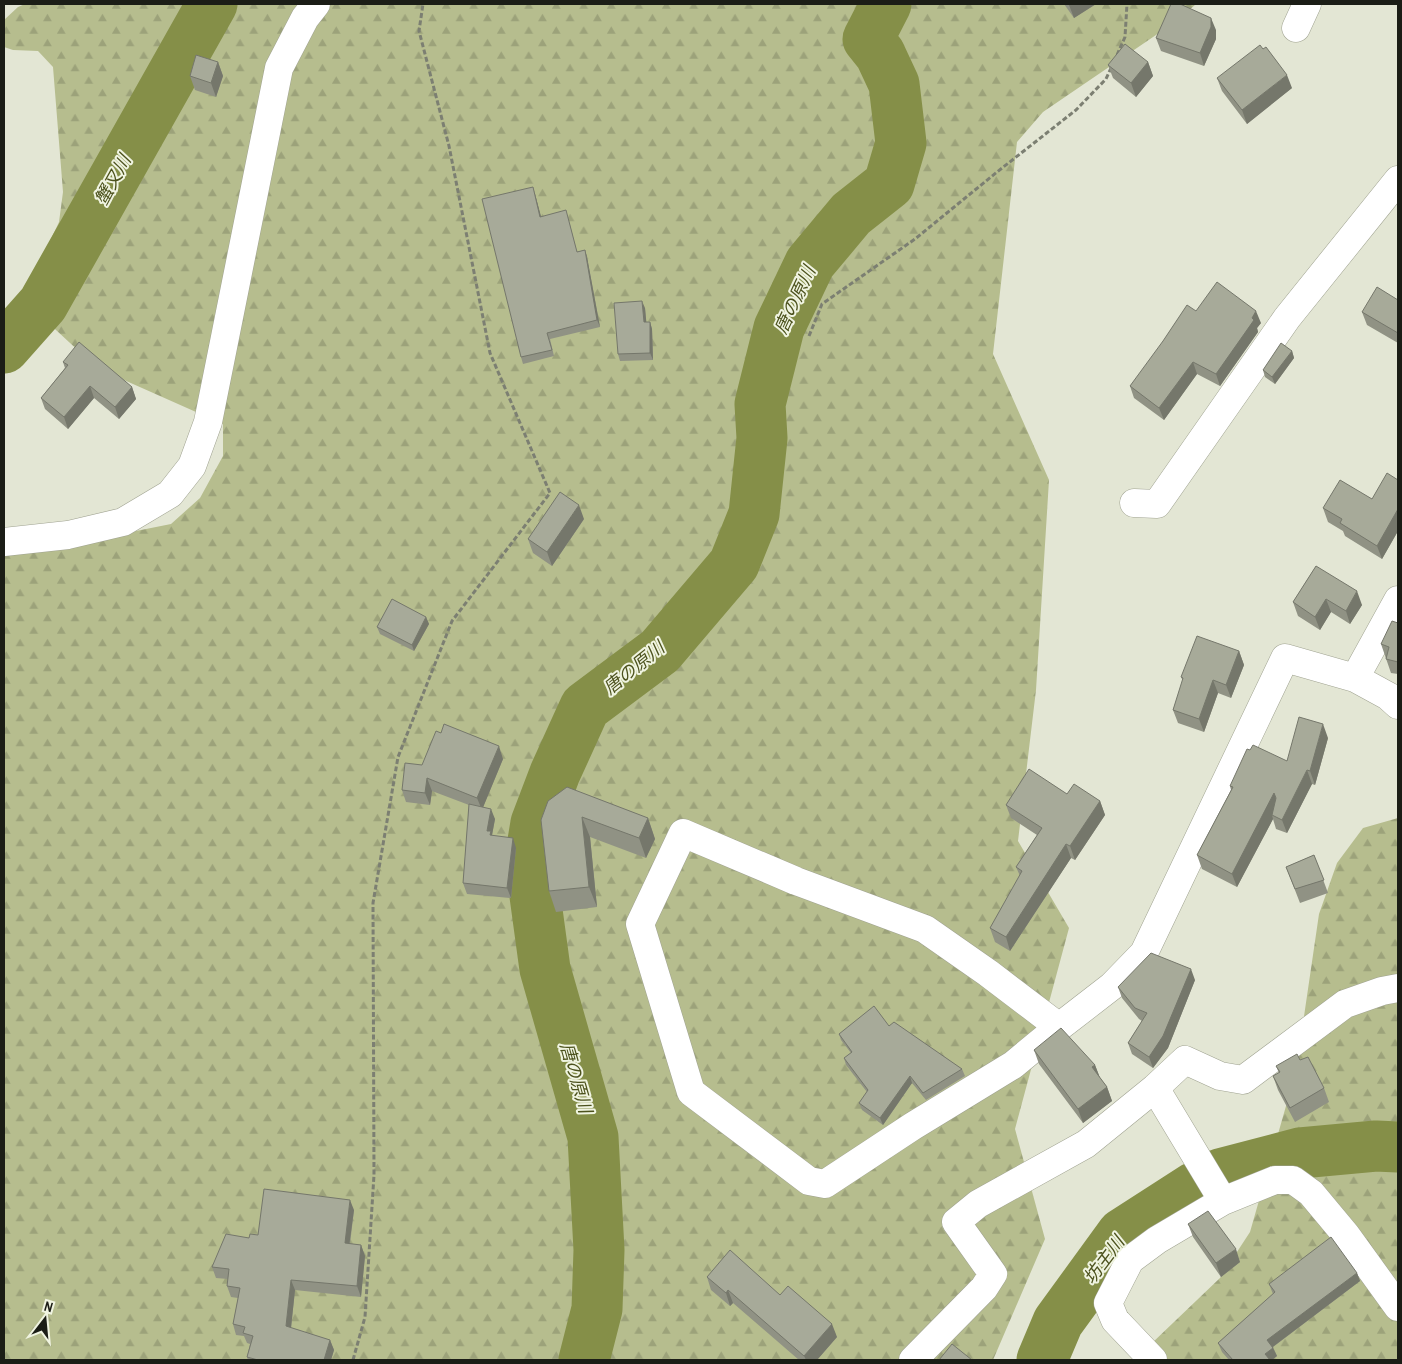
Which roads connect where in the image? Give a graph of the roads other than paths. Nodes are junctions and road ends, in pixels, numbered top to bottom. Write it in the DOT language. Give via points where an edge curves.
graph roads {
  1 [pos="316,4"];
  2 [pos="1398,180"];
  3 [pos="1134,503"];
  4 [pos="4,542"];
  5 [pos="1398,600"];
  6 [pos="1355,678"];
  7 [pos="1398,705"];
  8 [pos="1398,988"];
  9 [pos="1059,1027"];
  10 [pos="1155,1088"];
  11 [pos="1224,1201"];
  12 [pos="1398,1307"];
  13 [pos="913,1360"];
  14 [pos="1154,1360"];
  1 -- 4 [label="street" via="305,18 279,68 208,422 192,466 170,494 123,522 68,535"];
  2 -- 3 [label="street" via="1287,318 1157,504"];
  5 -- 6 [label="street"];
  6 -- 7 [label="street"];
  6 -- 9 [label="street" via="1285,658 1144,953 1112,986"];
  8 -- 10 [label="street" via="1345,1004 1243,1080 1220,1076 1185,1060"];
  9 -- 9 [label="street" via="1013,1065 825,1184 809,1181 691,1092 640,924 683,833 925,929"];
  10 -- 11 [label="street"];
  10 -- 13 [label="street" via="1086,1144 978,1204 956,1222 993,1274 984,1288"];
  11 -- 12 [label="street" via="1275,1180 1293,1180 1311,1193 1346,1235"];
  11 -- 14 [label="street" via="1157,1240 1130,1260 1108,1303 1115,1320"];
}
